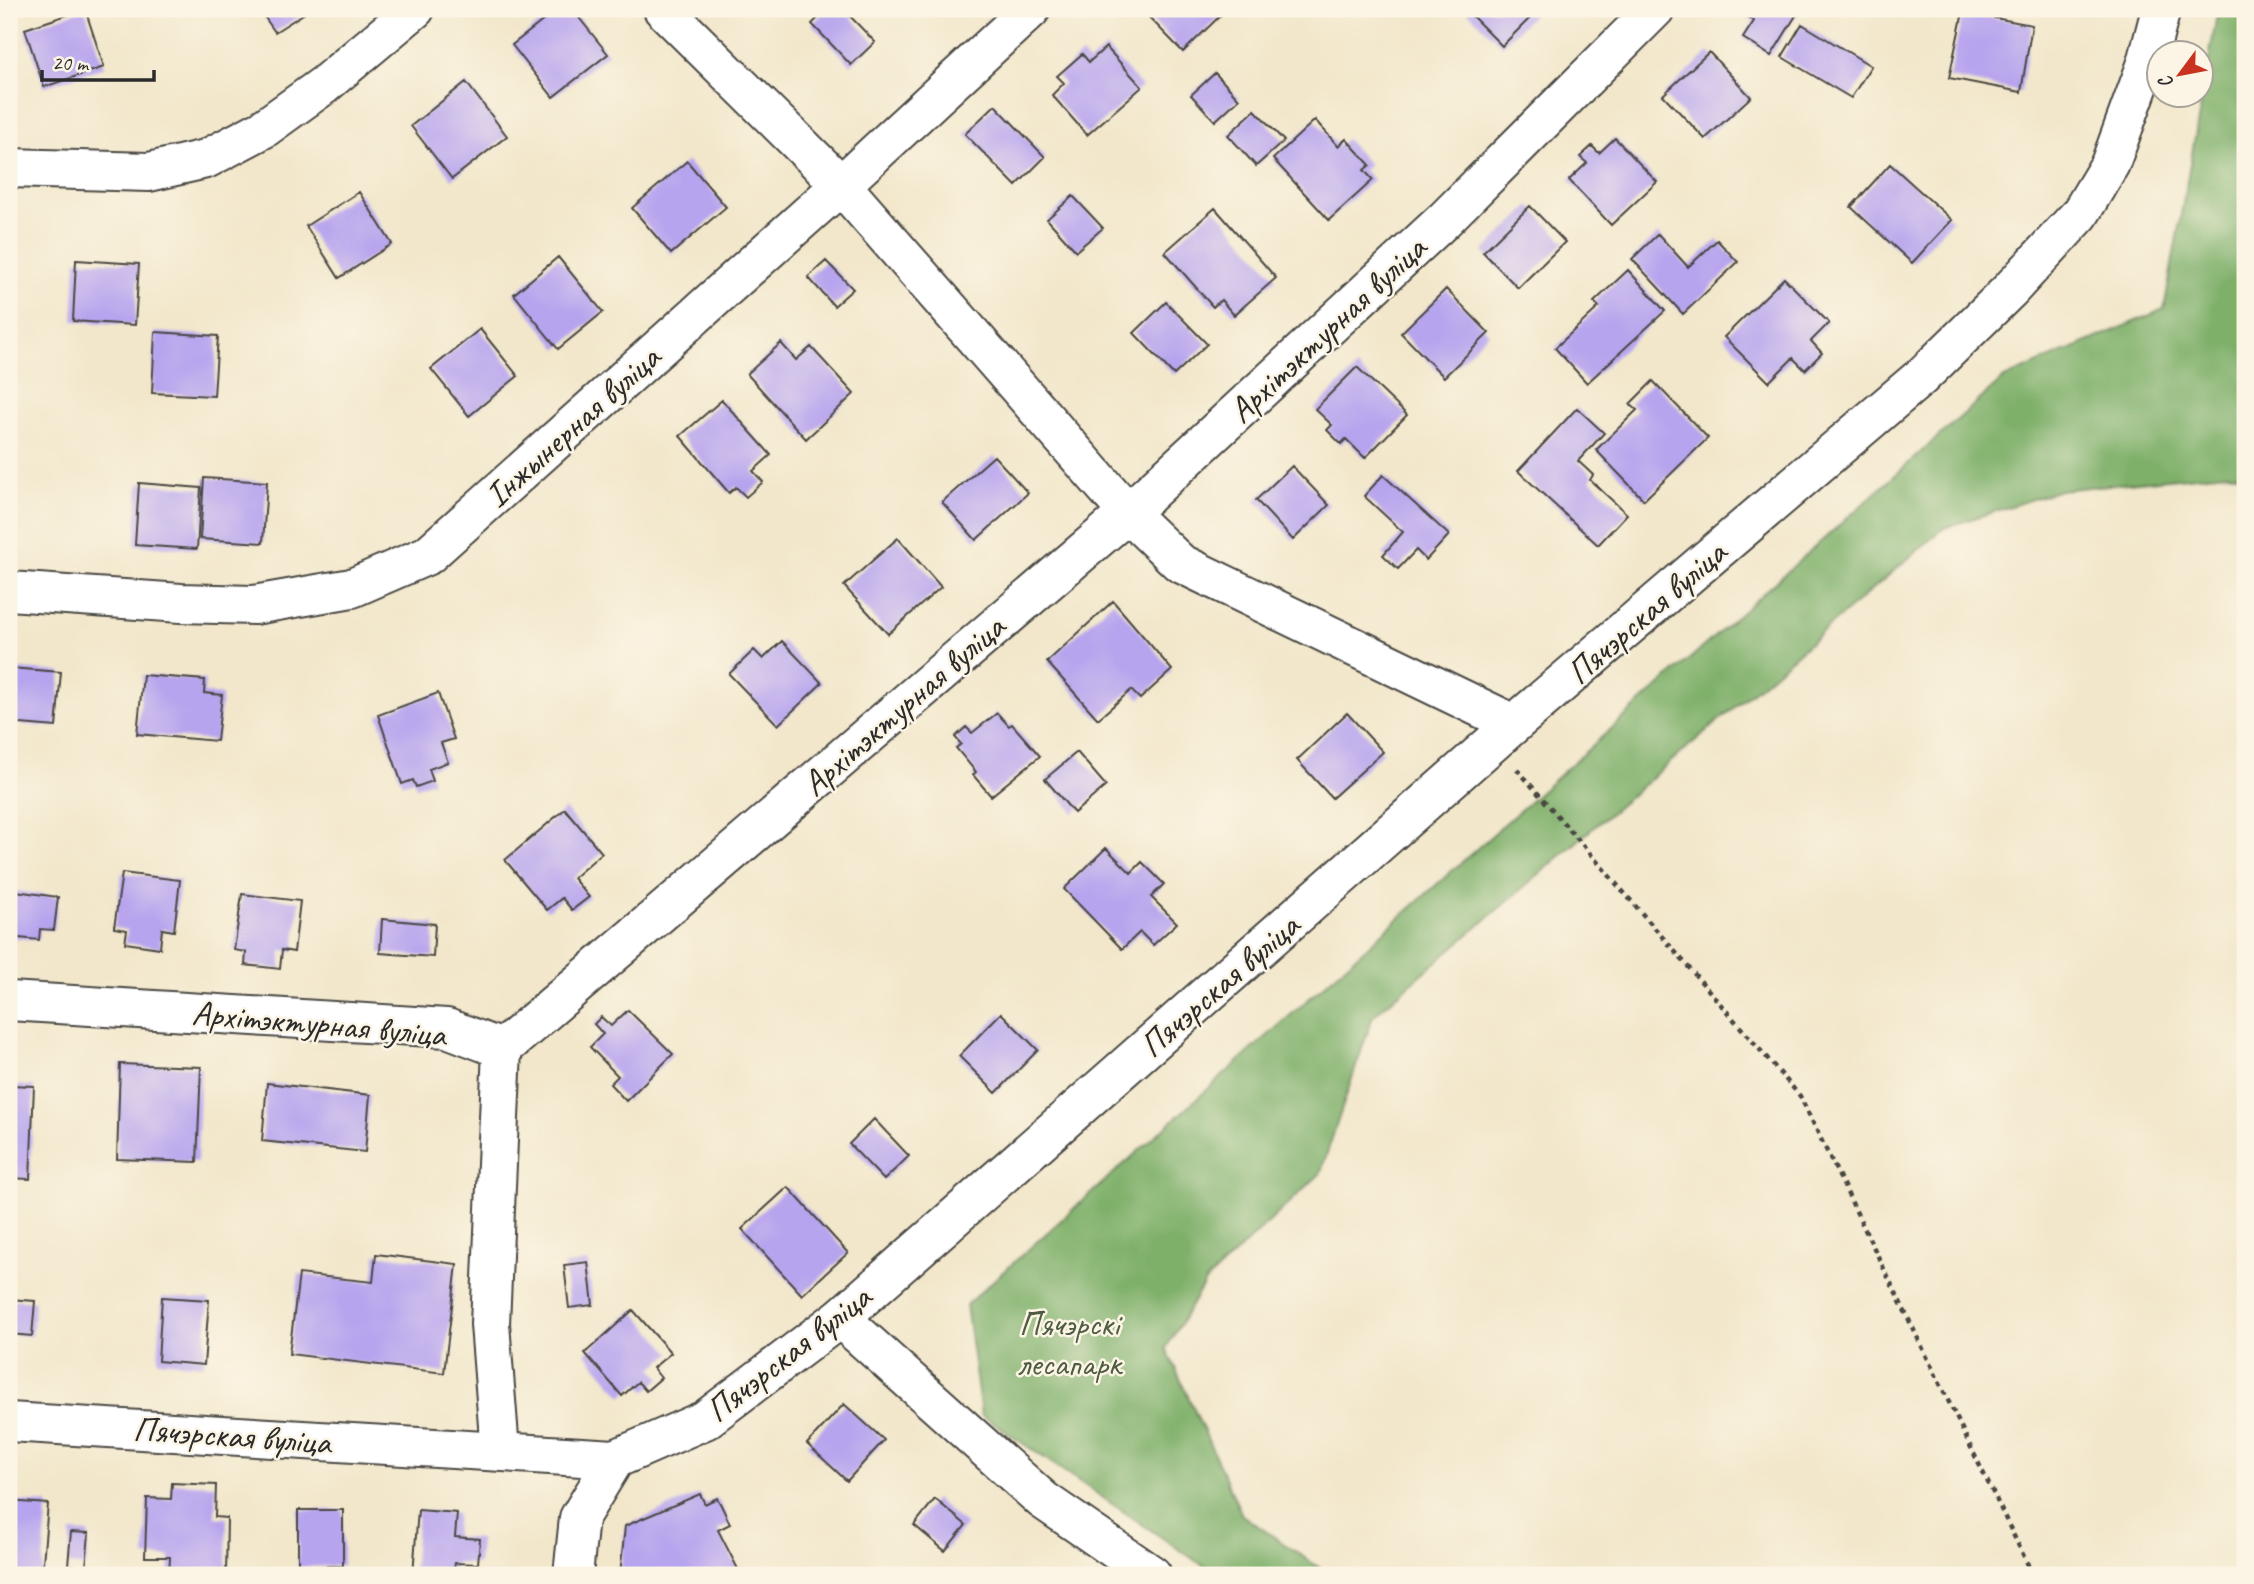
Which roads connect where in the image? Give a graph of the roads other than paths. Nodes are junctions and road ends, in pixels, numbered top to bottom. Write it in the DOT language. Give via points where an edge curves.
graph roads {
  1 [pos="415,9"];
  2 [pos="663,9"];
  3 [pos="1031,9"];
  4 [pos="1655,9"];
  5 [pos="2161,9"];
  6 [pos="9,168"];
  7 [pos="841,185"];
  8 [pos="1128,513"];
  9 [pos="9,591"];
  10 [pos="1504,733"];
  11 [pos="9,1001"];
  12 [pos="502,1049"];
  13 [pos="840,1318"];
  14 [pos="9,1422"];
  15 [pos="500,1451"];
  16 [pos="615,1459"];
  17 [pos="573,1575"];
  18 [pos="1152,1575"];
  1 -- 6 [label="street" via="263,129 206,159 149,172"];
  2 -- 7 [label="street"];
  3 -- 7 [label="street, Інжынерная вуліца"];
  4 -- 8 [label="street, Архітэктурная вуліца" via="1444,220"];
  5 -- 10 [label="street, Пячэрская вуліца" via="2147,63 2110,164 2080,214 1921,377"];
  7 -- 8 [label="street"];
  7 -- 9 [label="street, Інжынерная вуліца" via="428,555 352,588 254,605"];
  8 -- 10 [label="street" via="1180,563"];
  8 -- 12 [label="street, Архітэктурная вуліца"];
  10 -- 13 [label="street, Пячэрская вуліца"];
  11 -- 12 [label="street, Архітэктурная вуліца" via="447,1028"];
  12 -- 15 [label="street" via="489,1324"];
  13 -- 16 [label="street, Пячэрская вуліца" via="705,1420"];
  13 -- 18 [label="street" via="1043,1500"];
  14 -- 15 [label="street, Пячэрская вуліца"];
  15 -- 16 [label="street, Пячэрская вуліца"];
  16 -- 17 [label="street" via="579,1518"];
}
